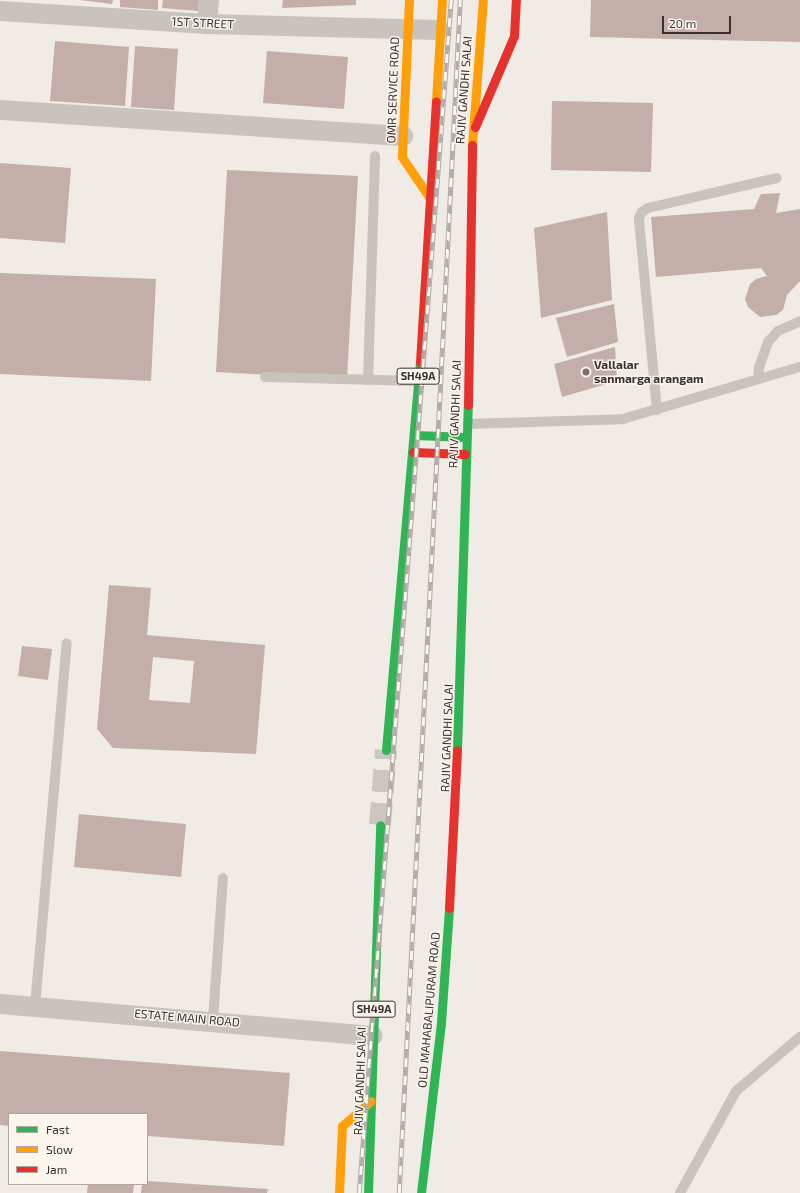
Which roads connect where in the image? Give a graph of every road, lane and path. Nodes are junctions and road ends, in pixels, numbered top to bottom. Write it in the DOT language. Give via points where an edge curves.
graph roads {
  1 [pos="210,0"];
  2 [pos="409,0"];
  3 [pos="442,0"];
  4 [pos="483,0"];
  5 [pos="516,0"];
  6 [pos="0,11"];
  7 [pos="207,24"];
  8 [pos="407,30"];
  9 [pos="440,30"];
  10 [pos="0,110"];
  11 [pos="473,132"];
  12 [pos="403,136"];
  13 [pos="375,156"];
  14 [pos="777,178"];
  15 [pos="429,196"];
  16 [pos="800,321"];
  17 [pos="800,366"];
  18 [pos="265,377"];
  19 [pos="758,379"];
  20 [pos="368,380"];
  21 [pos="418,381"];
  22 [pos="657,410"];
  23 [pos="468,424"];
  24 [pos="415,435"];
  25 [pos="466,437"];
  26 [pos="413,452"];
  27 [pos="465,454"];
  28 [pos="67,643"];
  29 [pos="386,750"];
  30 [pos="380,825"];
  31 [pos="222,878"];
  32 [pos="0,1004"];
  33 [pos="35,1006"];
  34 [pos="213,1020"];
  35 [pos="373,1036"];
  36 [pos="800,1037"];
  37 [pos="371,1101"];
  38 [pos="339,1193"];
  39 [pos="368,1193"];
  40 [pos="422,1193"];
  41 [pos="680,1193"];
  1 -- 7 [label="street"];
  2 -- 8 [label="main road, OMR SERVICE ROAD"];
  3 -- 9 [label="main road, SH49A"];
  4 -- 11 [label="main road, RAJIV GANDHI SALAI"];
  5 -- 11 [label="main road" via="514,36"];
  6 -- 7 [label="street, 1ST STREET"];
  7 -- 8 [label="street, 1ST STREET"];
  8 -- 9 [label="street, 1ST STREET"];
  8 -- 12 [label="main road, OMR SERVICE ROAD"];
  9 -- 15 [label="main road, SH49A"];
  10 -- 12 [label="street"];
  11 -- 23 [label="main road, RAJIV GANDHI SALAI"];
  12 -- 15 [label="main road, OMR SERVICE ROAD" via="402,157"];
  13 -- 20 [label="lane"];
  14 -- 22 [label="lane" via="648,208 642,212 639,218"];
  15 -- 21 [label="main road, SH49A"];
  16 -- 19 [label="lane" via="778,331 768,342 759,367"];
  17 -- 19 [label="lane"];
  18 -- 20 [label="lane"];
  19 -- 22 [label="lane"];
  20 -- 21 [label="lane"];
  21 -- 24 [label="main road, SH49A"];
  22 -- 23 [label="lane" via="623,419"];
  23 -- 25 [label="main road, RAJIV GANDHI SALAI"];
  24 -- 25 [label="main road"];
  24 -- 26 [label="main road, SH49A"];
  25 -- 27 [label="main road, RAJIV GANDHI SALAI"];
  26 -- 27 [label="main road"];
  26 -- 29 [label="main road, SH49A"];
  27 -- 40 [label="main road, RAJIV GANDHI SALAI" via="455,829 441,1023"];
  28 -- 33 [label="lane"];
  30 -- 35 [label="main road, RAJIV GANDHI SALAI / SH49A"];
  31 -- 34 [label="lane"];
  32 -- 33 [label="street, ESTATE MAIN ROAD"];
  33 -- 34 [label="street, ESTATE MAIN ROAD"];
  34 -- 35 [label="street, ESTATE MAIN ROAD"];
  35 -- 37 [label="main road, RAJIV GANDHI SALAI / SH49A"];
  36 -- 41 [label="lane" via="736,1091"];
  37 -- 38 [label="main road" via="342,1126"];
  37 -- 39 [label="main road, RAJIV GANDHI SALAI / SH49A"];
}
